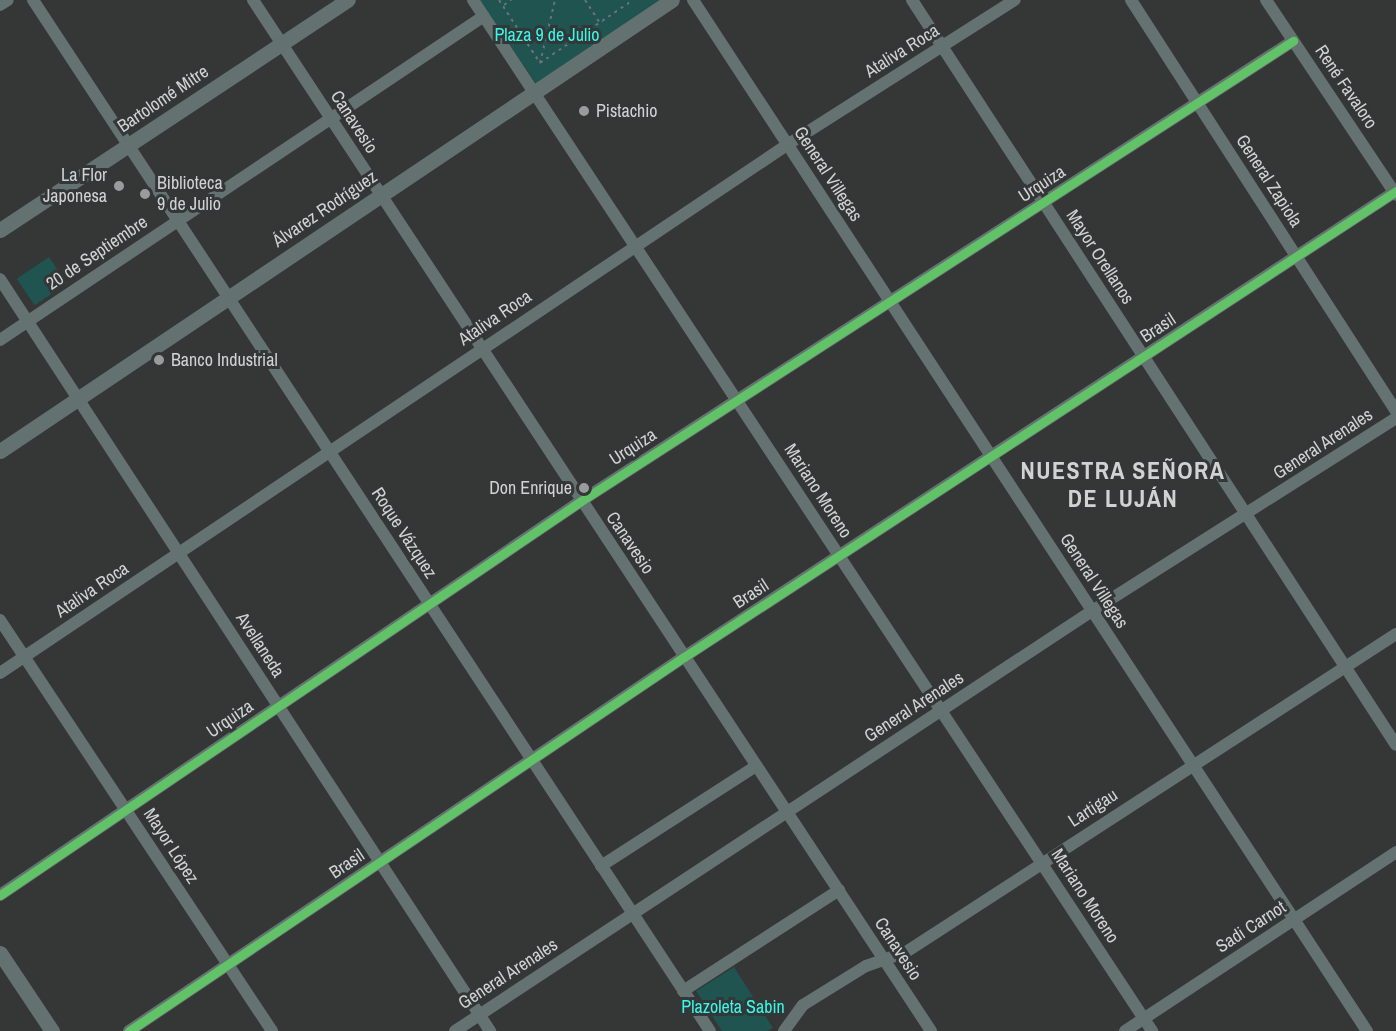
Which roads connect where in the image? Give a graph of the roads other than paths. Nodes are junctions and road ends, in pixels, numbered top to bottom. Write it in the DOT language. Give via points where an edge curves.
graph roads {
  1 [pos="8,0"];
  2 [pos="33,0"];
  3 [pos="253,0"];
  4 [pos="348,0"];
  5 [pos="473,0"];
  6 [pos="672,0"];
  7 [pos="693,0"];
  8 [pos="912,0"];
  9 [pos="1015,0"];
  10 [pos="1131,0"];
  11 [pos="1266,0"];
  12 [pos="0,5"];
  13 [pos="484,16"];
  14 [pos="1293,41"];
  15 [pos="282,44"];
  16 [pos="942,46"];
  17 [pos="534,92"];
  18 [pos="1198,103"];
  19 [pos="331,119"];
  20 [pos="788,145"];
  21 [pos="127,146"];
  22 [pos="1396,193"];
  23 [pos="380,195"];
  24 [pos="1043,202"];
  25 [pos="177,221"];
  26 [pos="0,230"];
  27 [pos="635,246"];
  28 [pos="1297,257"];
  29 [pos="0,279"];
  30 [pos="228,298"];
  31 [pos="890,301"];
  32 [pos="28,322"];
  33 [pos="0,340"];
  34 [pos="480,349"];
  35 [pos="1144,357"];
  36 [pos="78,398"];
  37 [pos="737,400"];
  38 [pos="1396,411"];
  39 [pos="1396,418"];
  40 [pos="0,451"];
  41 [pos="329,452"];
  42 [pos="991,456"];
  43 [pos="581,501"];
  44 [pos="1246,515"];
  45 [pos="178,553"];
  46 [pos="839,556"];
  47 [pos="429,604"];
  48 [pos="1092,611"];
  49 [pos="0,620"];
  50 [pos="1396,634"];
  51 [pos="24,657"];
  52 [pos="684,657"];
  53 [pos="1346,667"];
  54 [pos="0,674"];
  55 [pos="278,706"];
  56 [pos="941,711"];
  57 [pos="1396,745"];
  58 [pos="531,760"];
  59 [pos="1193,765"];
  60 [pos="756,766"];
  61 [pos="125,810"];
  62 [pos="787,812"];
  63 [pos="1396,852"];
  64 [pos="380,862"];
  65 [pos="1042,863"];
  66 [pos="601,866"];
  67 [pos="839,890"];
  68 [pos="0,895"];
  69 [pos="633,914"];
  70 [pos="1294,920"];
  71 [pos="0,953"];
  72 [pos="884,959"];
  73 [pos="228,965"];
  74 [pos="683,991"];
  75 [pos="479,1014"];
  76 [pos="1144,1018"];
  77 [pos="52,1031"];
  78 [pos="129,1031"];
  79 [pos="272,1031"];
  80 [pos="455,1031"];
  81 [pos="490,1031"];
  82 [pos="710,1031"];
  83 [pos="784,1031"];
  84 [pos="931,1031"];
  85 [pos="1125,1031"];
  86 [pos="1152,1031"];
  87 [pos="1367,1031"];
  1 -- 12 [label="street"];
  2 -- 21 [label="street, Roque Vázquez"];
  3 -- 15 [label="street, Canavesio"];
  4 -- 15 [label="main road, Bartolomé Mitre"];
  5 -- 13 [label="street, Mariano Moreno"];
  6 -- 17 [label="main road, Álvarez Rodríguez"];
  7 -- 20 [label="street, General Villegas"];
  8 -- 16 [label="street, Mayor Orellanos"];
  9 -- 16 [label="street, Ataliva Roca"];
  10 -- 18 [label="street, General Zapiola"];
  11 -- 14 [label="street, René Favaloro"];
  13 -- 17 [label="street, Mariano Moreno"];
  13 -- 19 [label="street, 20 de Septiembre"];
  14 -- 18 [label="street, Urquiza"];
  14 -- 22 [label="street, René Favaloro"];
  15 -- 19 [label="street, Canavesio"];
  15 -- 21 [label="main road, Bartolomé Mitre"];
  16 -- 20 [label="street, Ataliva Roca"];
  16 -- 24 [label="street, Mayor Orellanos"];
  17 -- 23 [label="main road, Álvarez Rodríguez"];
  17 -- 27 [label="street, Mariano Moreno"];
  18 -- 24 [label="street, Urquiza"];
  18 -- 28 [label="street, General Zapiola"];
  19 -- 23 [label="street, Canavesio"];
  19 -- 25 [label="street, 20 de Septiembre"];
  20 -- 27 [label="street, Ataliva Roca"];
  20 -- 31 [label="street, General Villegas"];
  21 -- 25 [label="street, Roque Vázquez"];
  21 -- 26 [label="main road, Bartolomé Mitre"];
  22 -- 28 [label="street, Brasil"];
  23 -- 30 [label="main road, Álvarez Rodríguez"];
  23 -- 34 [label="street, Canavesio"];
  24 -- 31 [label="street, Urquiza"];
  24 -- 35 [label="street, Mayor Orellanos"];
  25 -- 30 [label="street, Roque Vázquez"];
  25 -- 32 [label="street, 20 de Septiembre"];
  27 -- 34 [label="street, Ataliva Roca"];
  27 -- 37 [label="street, Mariano Moreno"];
  28 -- 35 [label="street, Brasil"];
  28 -- 38 [label="street, General Zapiola"];
  29 -- 32 [label="street, Avellaneda"];
  30 -- 36 [label="main road, Álvarez Rodríguez"];
  30 -- 41 [label="street, Roque Vázquez"];
  31 -- 37 [label="street, Urquiza"];
  31 -- 42 [label="street, General Villegas"];
  32 -- 33 [label="street, 20 de Septiembre"];
  32 -- 36 [label="street, Avellaneda"];
  34 -- 41 [label="street, Ataliva Roca"];
  34 -- 43 [label="street, Canavesio"];
  35 -- 42 [label="street, Brasil"];
  35 -- 44 [label="street, Mayor Orellanos"];
  36 -- 40 [label="main road, Álvarez Rodríguez"];
  36 -- 45 [label="street, Avellaneda"];
  37 -- 43 [label="street, Urquiza"];
  37 -- 46 [label="street, Mariano Moreno"];
  39 -- 44 [label="street, General Arenales"];
  41 -- 45 [label="street, Ataliva Roca"];
  41 -- 47 [label="street, Roque Vázquez"];
  42 -- 46 [label="street, Brasil"];
  42 -- 48 [label="street, General Villegas"];
  43 -- 47 [label="street, Urquiza"];
  43 -- 52 [label="street, Canavesio"];
  44 -- 48 [label="street, General Arenales"];
  44 -- 53 [label="street, Mayor Orellanos"];
  45 -- 51 [label="street, Ataliva Roca"];
  45 -- 55 [label="street, Avellaneda"];
  46 -- 52 [label="street, Brasil"];
  46 -- 56 [label="street, Mariano Moreno"];
  47 -- 55 [label="street, Urquiza"];
  47 -- 58 [label="street, Roque Vázquez"];
  48 -- 56 [label="street, General Arenales"];
  48 -- 59 [label="street, General Villegas"];
  49 -- 51 [label="street, Mayor López"];
  50 -- 53 [label="street, Lartigau"];
  51 -- 54 [label="street, Ataliva Roca"];
  51 -- 61 [label="street, Mayor López"];
  52 -- 58 [label="street, Brasil"];
  52 -- 60 [label="street, Canavesio"];
  53 -- 57 [label="street, Mayor Orellanos"];
  53 -- 59 [label="street, Lartigau"];
  55 -- 61 [label="street, Urquiza"];
  55 -- 64 [label="street, Avellaneda"];
  56 -- 62 [label="street, General Arenales"];
  56 -- 65 [label="street, Mariano Moreno"];
  58 -- 64 [label="street, Brasil"];
  58 -- 66 [label="street, Roque Vázquez"];
  59 -- 65 [label="street, Lartigau"];
  59 -- 70 [label="street, General Villegas"];
  60 -- 62 [label="street, Canavesio"];
  60 -- 66 [label="street"];
  61 -- 68 [label="street, Urquiza"];
  61 -- 73 [label="street, Mayor López"];
  62 -- 67 [label="street, Canavesio"];
  62 -- 69 [label="street, General Arenales"];
  63 -- 70 [label="street, Sadi Carnot"];
  64 -- 73 [label="street, Brasil"];
  64 -- 75 [label="street, Avellaneda"];
  65 -- 72 [label="street, Lartigau" via="906,952"];
  65 -- 76 [label="street, Mariano Moreno"];
  66 -- 69 [label="street, Roque Vázquez"];
  67 -- 72 [label="street, Canavesio"];
  67 -- 74 [label="street"];
  69 -- 74 [label="street, Roque Vázquez"];
  69 -- 75 [label="street, General Arenales"];
  70 -- 76 [label="street, Sadi Carnot"];
  70 -- 87 [label="street, General Villegas"];
  71 -- 77 [label="main road"];
  72 -- 83 [label="street, Lartigau" via="803,1005"];
  72 -- 84 [label="street, Canavesio"];
  73 -- 78 [label="street, Brasil"];
  73 -- 79 [label="street, Mayor López"];
  74 -- 82 [label="street, Roque Vázquez"];
  75 -- 80 [label="street, General Arenales"];
  75 -- 81 [label="street, Avellaneda"];
  76 -- 85 [label="street, Sadi Carnot"];
  76 -- 86 [label="street, Mariano Moreno"];
}
